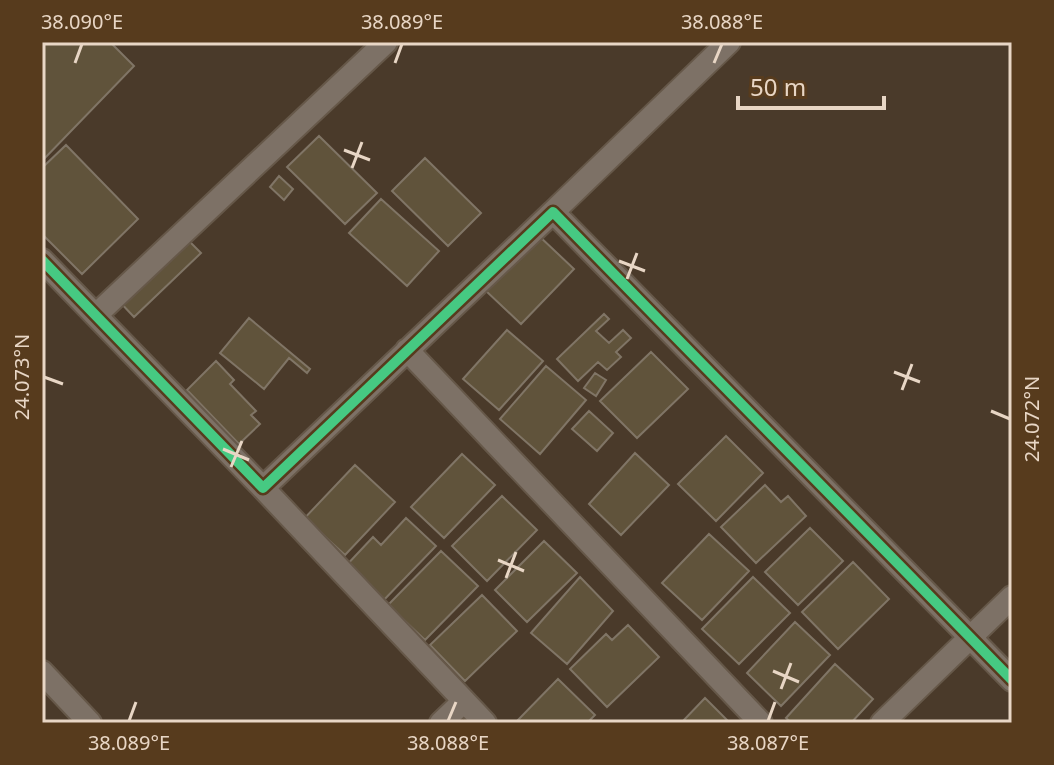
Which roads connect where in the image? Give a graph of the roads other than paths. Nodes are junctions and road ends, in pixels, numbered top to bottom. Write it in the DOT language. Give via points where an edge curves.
graph roads {
  1 [pos="386,42"];
  2 [pos="729,42"];
  3 [pos="553,212"];
  4 [pos="42,260"];
  5 [pos="96,315"];
  6 [pos="407,350"];
  7 [pos="263,488"];
  8 [pos="1012,597"];
  9 [pos="972,638"];
  10 [pos="42,672"];
  11 [pos="1012,680"];
  12 [pos="464,701"];
  13 [pos="90,723"];
  14 [pos="441,723"];
  15 [pos="485,723"];
  16 [pos="761,723"];
  17 [pos="882,723"];
  1 -- 5 [label="street"];
  2 -- 3 [label="street"];
  3 -- 6 [label="street"];
  3 -- 9 [label="street"];
  4 -- 5 [label="street"];
  5 -- 7 [label="street"];
  6 -- 7 [label="street"];
  6 -- 16 [label="street"];
  7 -- 12 [label="street"];
  8 -- 9 [label="street"];
  9 -- 11 [label="street"];
  9 -- 17 [label="street"];
  10 -- 13 [label="street"];
  12 -- 14 [label="street"];
  12 -- 15 [label="street"];
}
